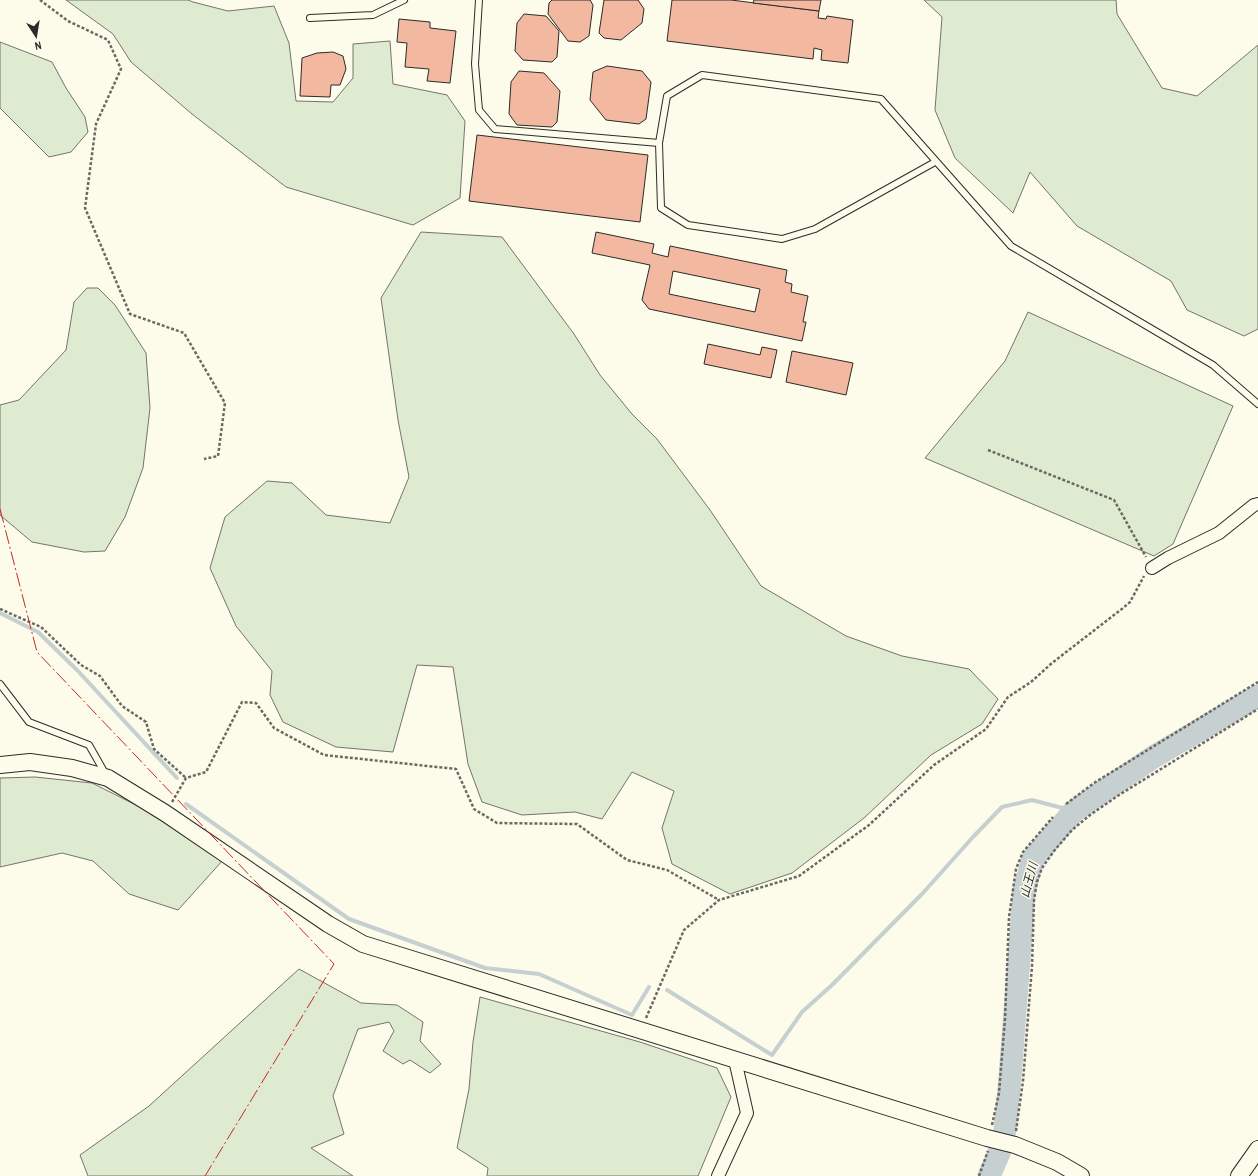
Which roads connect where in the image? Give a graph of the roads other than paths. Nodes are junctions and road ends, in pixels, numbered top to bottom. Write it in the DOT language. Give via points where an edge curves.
graph roads {
  1 [pos="404,0"];
  2 [pos="479,0"];
  3 [pos="310,18"];
  4 [pos="659,143"];
  5 [pos="935,162"];
  6 [pos="1258,404"];
  7 [pos="1258,504"];
  8 [pos="1152,568"];
  9 [pos="0,684"];
  10 [pos="0,765"];
  11 [pos="108,778"];
  12 [pos="735,1060"];
  13 [pos="1258,1149"];
  14 [pos="718,1176"];
  15 [pos="1081,1176"];
  16 [pos="1239,1176"];
  1 -- 3 [label="lane" via="374,15"];
  2 -- 4 [label="lane" via="475,64 479,110 495,129"];
  4 -- 5 [label="lane" via="667,96 702,75 881,99"];
  4 -- 5 [label="lane" via="661,208 688,225 782,239 815,229"];
  5 -- 6 [label="lane" via="1010,246 1213,365"];
  7 -- 8 [label="street" via="1219,533"];
  9 -- 11 [label="lane" via="29,722 89,745"];
  10 -- 11 [label="street" via="30,762 72,768"];
  11 -- 12 [label="street" via="165,812 328,924 363,944"];
  12 -- 14 [label="street" via="746,1113"];
  12 -- 15 [label="street" via="1015,1145 1057,1162"];
  13 -- 16 [label="street"];
}
